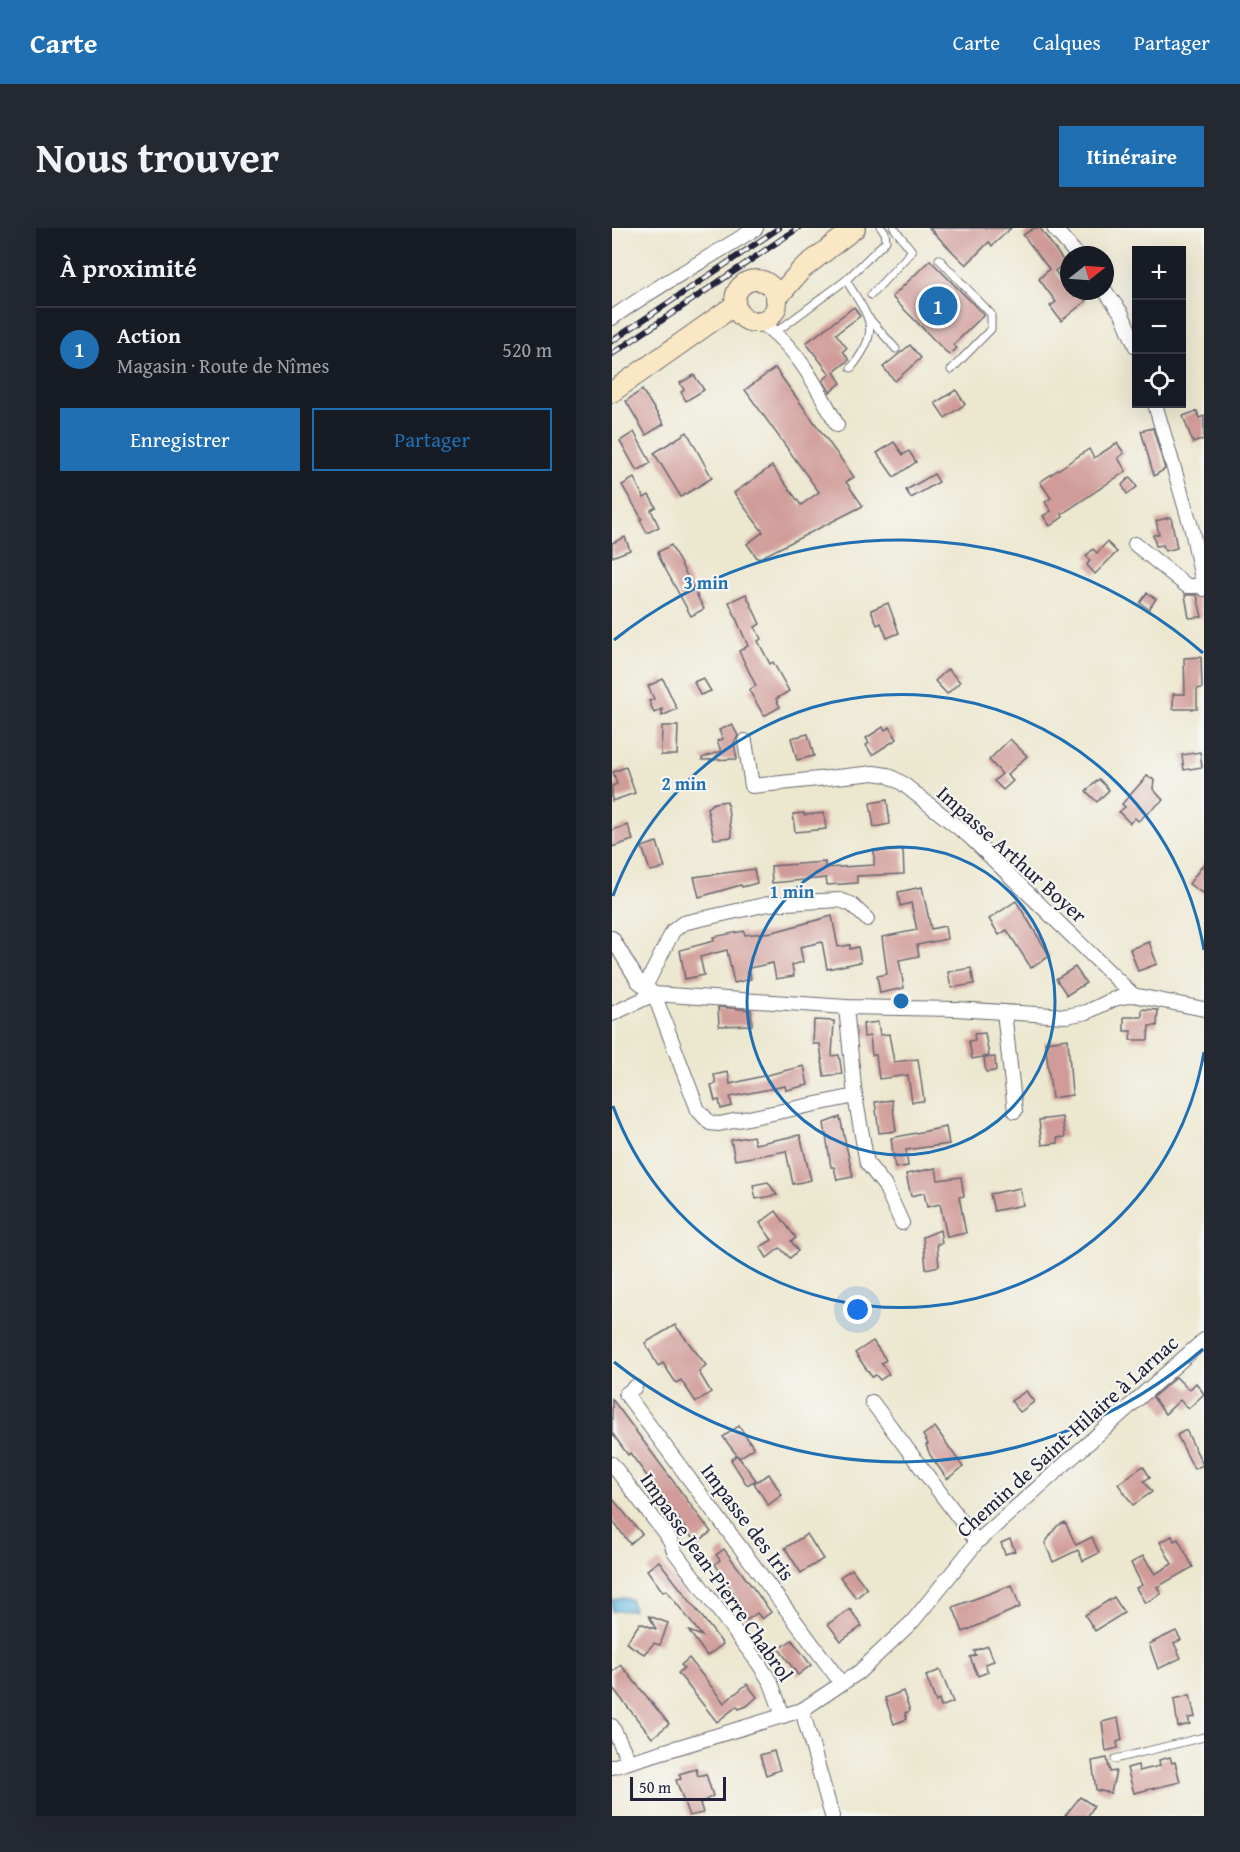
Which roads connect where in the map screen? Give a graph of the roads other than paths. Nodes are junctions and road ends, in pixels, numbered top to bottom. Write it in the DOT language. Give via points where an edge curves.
graph roads {
  1 [pos="756,228"];
  2 [pos="855,228"];
  3 [pos="894,228"];
  4 [pos="1054,228"];
  5 [pos="883,230"];
  6 [pos="1069,246"];
  7 [pos="939,259"];
  8 [pos="846,280"];
  9 [pos="871,295"];
  10 [pos="1112,300"];
  11 [pos="762,311"];
  12 [pos="867,315"];
  13 [pos="612,318"];
  14 [pos="1132,335"];
  15 [pos="896,349"];
  16 [pos="851,368"];
  17 [pos="951,370"];
  18 [pos="612,392"];
  19 [pos="1156,408"];
  20 [pos="837,425"];
  21 [pos="1135,544"];
  22 [pos="1204,587"];
  23 [pos="745,741"];
  24 [pos="867,919"];
  25 [pos="612,938"];
  26 [pos="650,991"];
  27 [pos="1132,995"];
  28 [pos="846,1007"];
  29 [pos="1204,1009"];
  30 [pos="1004,1012"];
  31 [pos="612,1014"];
  32 [pos="855,1096"];
  33 [pos="1015,1111"];
  34 [pos="902,1223"];
  35 [pos="1204,1340"];
  36 [pos="635,1388"];
  37 [pos="872,1402"];
  38 [pos="612,1464"];
  39 [pos="977,1542"];
  40 [pos="842,1684"];
  41 [pos="802,1710"];
  42 [pos="783,1716"];
  43 [pos="612,1726"];
  44 [pos="1204,1737"];
  45 [pos="1115,1759"];
  46 [pos="630,1761"];
  47 [pos="612,1767"];
  48 [pos="832,1816"];
  1 -- 13 [label="street"];
  2 -- 11 [label="main road" via="820,254"];
  3 -- 5 [label="lane"];
  3 -- 9 [label="lane" via="912,251"];
  4 -- 6 [label="street"];
  5 -- 8 [label="lane" via="886,241"];
  7 -- 17 [label="lane" via="991,314 991,329"];
  8 -- 11 [label="lane"];
  8 -- 12 [label="lane"];
  10 -- 14 [label="street"];
  11 -- 18 [label="main road" via="679,347"];
  11 -- 20 [label="street" via="806,371"];
  12 -- 15 [label="lane"];
  12 -- 16 [label="lane" via="867,349"];
  19 -- 22 [label="street" via="1192,530"];
  21 -- 22 [label="street" via="1187,586"];
  23 -- 27 [label="street, Impasse Arthur Boyer" via="752,786 874,773 902,783 970,837"];
  24 -- 26 [label="street" via="851,904 839,900 768,904 684,922 673,931"];
  25 -- 26 [label="street" via="638,981"];
  26 -- 28 [label="street"];
  26 -- 31 [label="street"];
  26 -- 32 [label="street" via="698,1110 710,1124"];
  27 -- 29 [label="street"];
  27 -- 30 [label="street" via="1066,1016"];
  28 -- 30 [label="street"];
  28 -- 32 [label="street"];
  30 -- 33 [label="street"];
  32 -- 34 [label="street" via="867,1163 885,1186"];
  35 -- 39 [label="street, Chemin de Saint-Hilaire à Larnac"];
  36 -- 40 [label="street, Impasse des Iris" via="626,1394"];
  37 -- 39 [label="street"];
  38 -- 42 [label="street, Impasse Jean-Pierre Chabrol" via="759,1664"];
  39 -- 40 [label="street, Chemin de Saint-Hilaire à Larnac" via="913,1621"];
  40 -- 41 [label="street, Chemin de Saint-Hilaire à Larnac"];
  41 -- 42 [label="street, Chemin de Saint-Hilaire à Larnac"];
  41 -- 48 [label="street"];
  42 -- 46 [label="street, Chemin de Saint-Hilaire à Larnac"];
  43 -- 46 [label="street"];
  44 -- 45 [label="lane"];
  46 -- 47 [label="street, Chemin de Saint-Hilaire à Larnac"];
}
